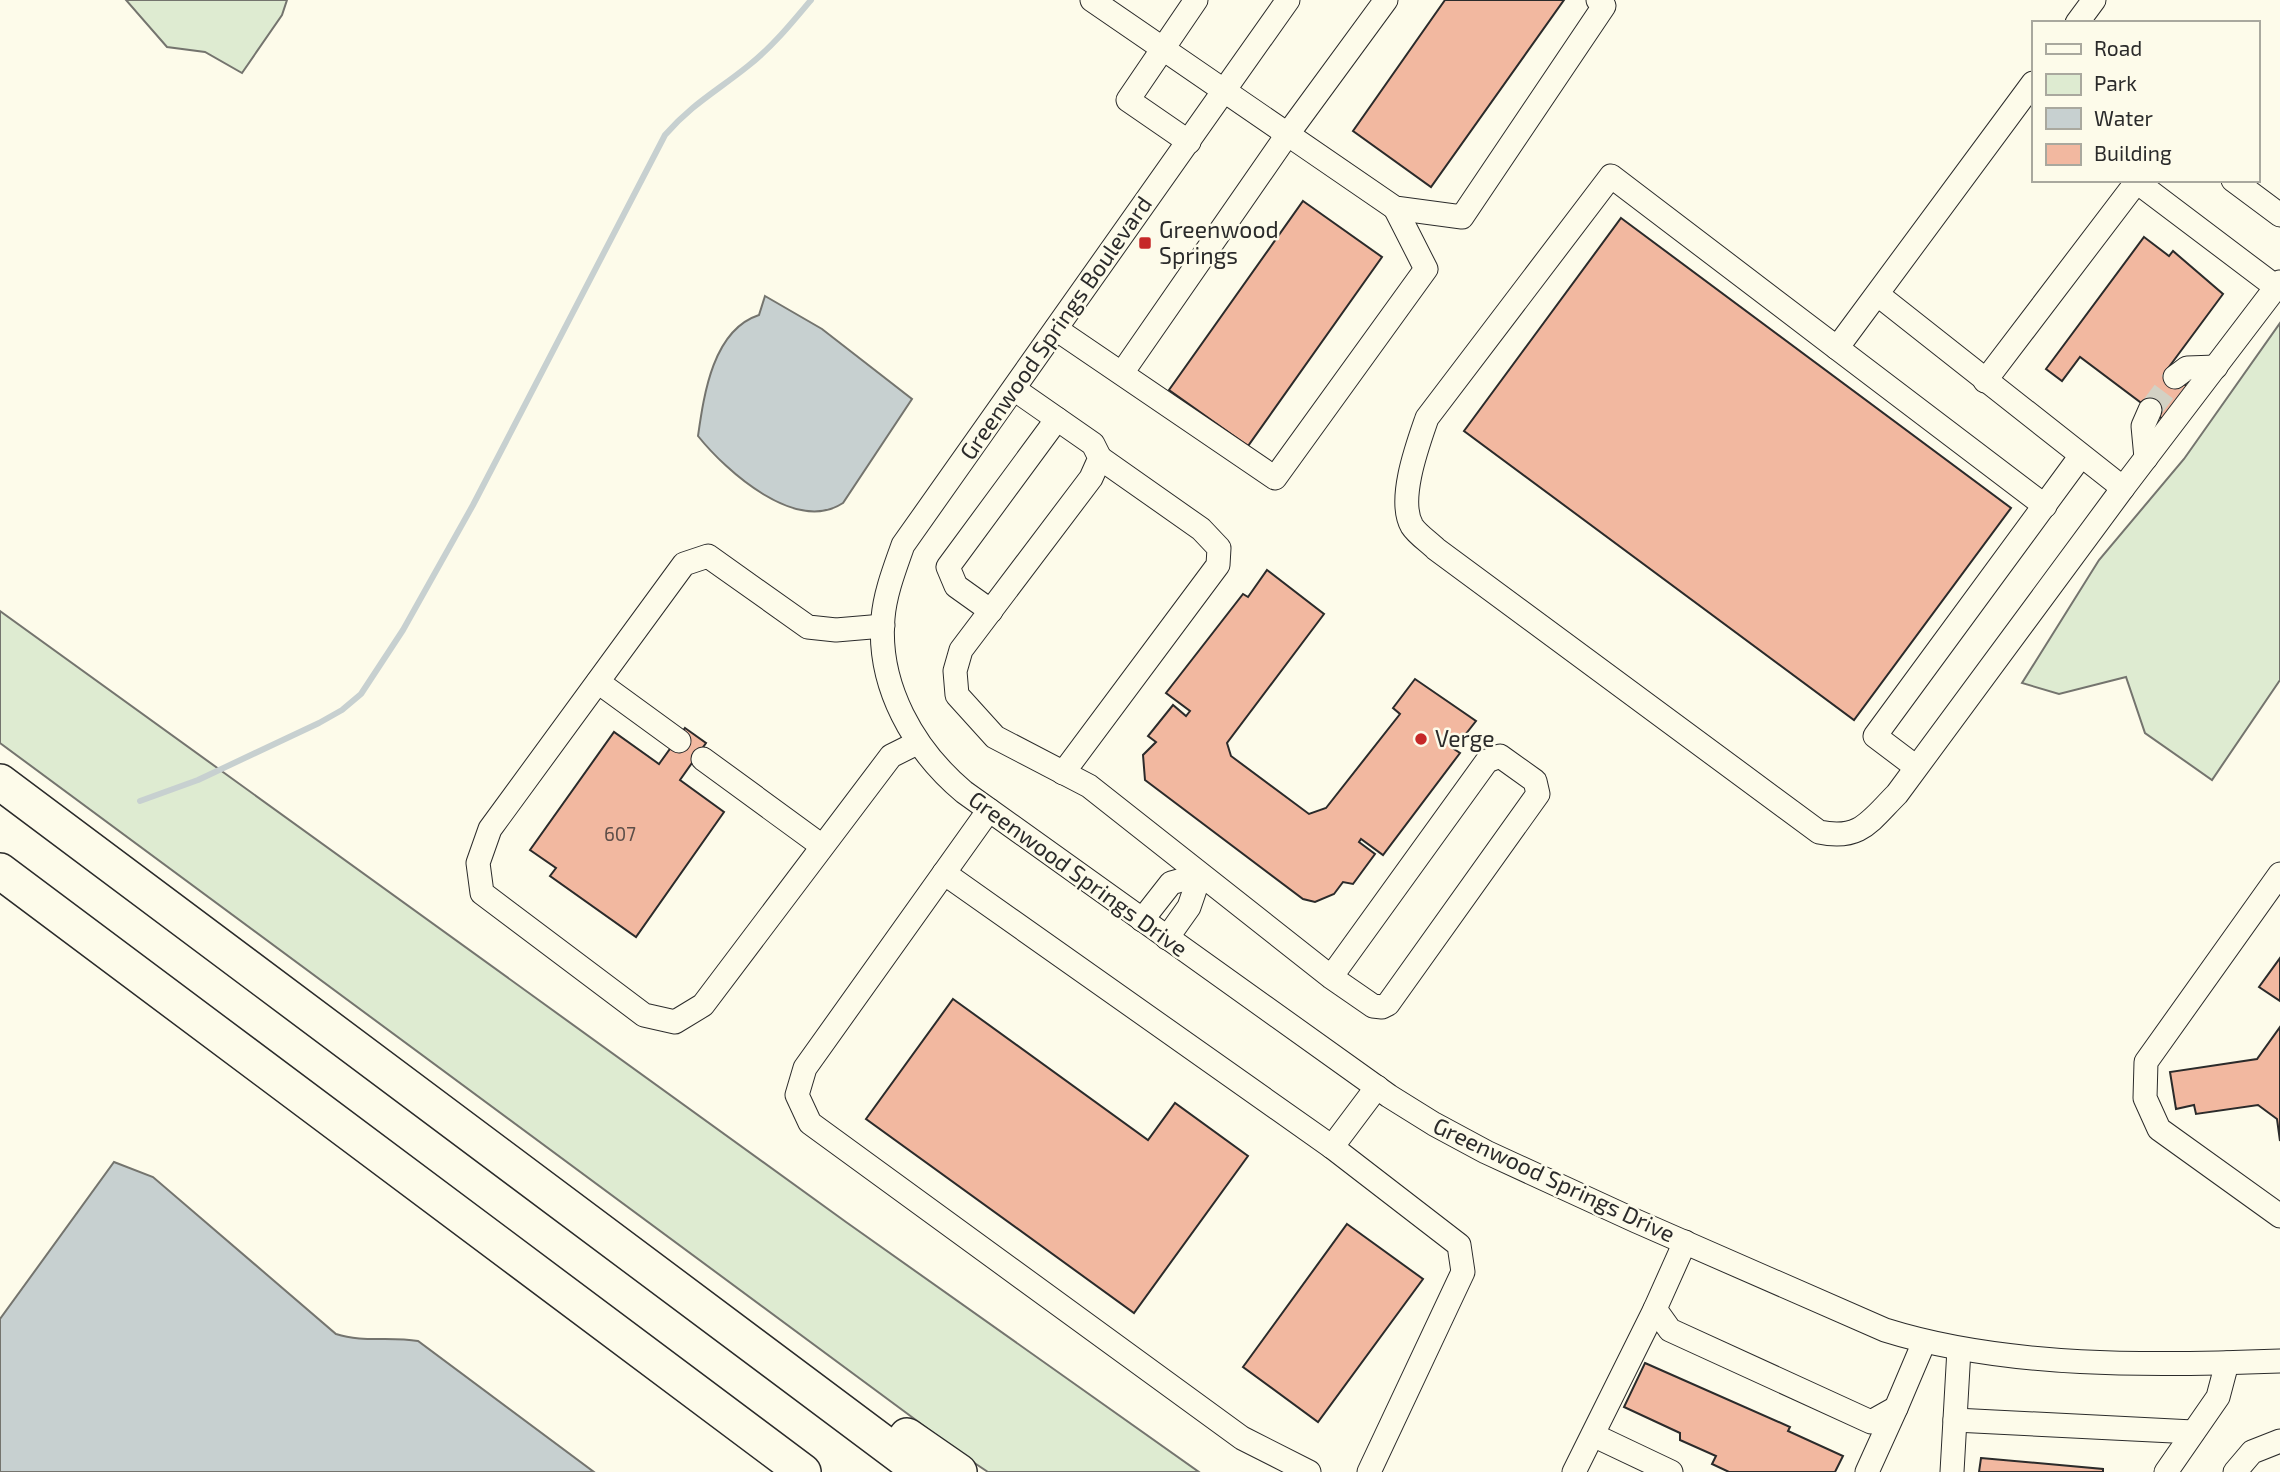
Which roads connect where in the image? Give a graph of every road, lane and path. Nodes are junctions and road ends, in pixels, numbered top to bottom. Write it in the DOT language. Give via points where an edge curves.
graph roads {
  1 [pos="1092,0"];
  2 [pos="1288,0"];
  3 [pos="1386,0"];
  4 [pos="1598,0"];
  5 [pos="2094,0"];
  6 [pos="1194,1"];
  7 [pos="2078,21"];
  8 [pos="1163,50"];
  9 [pos="2032,84"];
  10 [pos="1224,91"];
  11 [pos="1287,135"];
  12 [pos="1189,142"];
  13 [pos="2137,182"];
  14 [pos="2139,182"];
  15 [pos="2235,182"];
  16 [pos="1395,208"];
  17 [pos="2280,215"];
  18 [pos="2278,284"];
  19 [pos="1877,295"];
  20 [pos="1056,329"];
  21 [pos="1837,348"];
  22 [pos="2216,367"];
  23 [pos="1122,373"];
  24 [pos="2175,377"];
  25 [pos="1985,381"];
  26 [pos="1014,389"];
  27 [pos="2150,410"];
  28 [pos="1057,419"];
  29 [pos="2080,457"];
  30 [pos="1100,458"];
  31 [pos="2146,458"];
  32 [pos="2123,488"];
  33 [pos="2045,506"];
  34 [pos="991,611"];
  35 [pos="883,626"];
  36 [pos="888,678"];
  37 [pos="598,682"];
  38 [pos="679,741"];
  39 [pos="917,743"];
  40 [pos="702,759"];
  41 [pos="1916,767"];
  42 [pos="1063,773"];
  43 [pos="0,782"];
  44 [pos="989,810"];
  45 [pos="822,846"];
  46 [pos="0,871"];
  47 [pos="944,873"];
  48 [pos="2280,874"];
  49 [pos="1200,875"];
  50 [pos="1142,920"];
  51 [pos="1167,938"];
  52 [pos="1331,977"];
  53 [pos="1377,1087"];
  54 [pos="1332,1147"];
  55 [pos="2280,1216"];
  56 [pos="590,1223"];
  57 [pos="1685,1242"];
  58 [pos="1655,1309"];
  59 [pos="1924,1342"];
  60 [pos="1959,1349"];
  61 [pos="2280,1361"];
  62 [pos="2227,1363"];
  63 [pos="674,1375"];
  64 [pos="1896,1408"];
  65 [pos="1955,1420"];
  66 [pos="2193,1432"];
  67 [pos="1593,1435"];
  68 [pos="2280,1441"];
  69 [pos="791,1472"];
  70 [pos="803,1472"];
  71 [pos="922,1472"];
  72 [pos="959,1472"];
  73 [pos="1309,1472"];
  74 [pos="1369,1472"];
  75 [pos="1574,1472"];
  76 [pos="1671,1472"];
  77 [pos="1867,1472"];
  78 [pos="1952,1472"];
  79 [pos="2166,1472"];
  80 [pos="2235,1472"];
  1 -- 8 [label="street"];
  2 -- 10 [label="street, Greenwood Springs Boulevard"];
  3 -- 11 [label="street"];
  4 -- 16 [label="street" via="1604,6 1462,217"];
  5 -- 7 [label="street"];
  6 -- 8 [label="street"];
  8 -- 10 [label="street"];
  8 -- 12 [label="street" via="1128,100"];
  9 -- 19 [label="street"];
  10 -- 11 [label="street"];
  10 -- 12 [label="street, Greenwood Springs Boulevard"];
  11 -- 16 [label="street"];
  11 -- 23 [label="street"];
  12 -- 20 [label="street, Greenwood Springs Boulevard"];
  13 -- 25 [label="street"];
  14 -- 18 [label="street"];
  15 -- 17 [label="street"];
  16 -- 23 [label="street" via="1426,269 1275,478"];
  18 -- 22 [label="street"];
  19 -- 21 [label="street"];
  19 -- 25 [label="street"];
  20 -- 23 [label="street"];
  20 -- 26 [label="street, Greenwood Springs Boulevard"];
  21 -- 33 [label="street"];
  21 -- 41 [label="street" via="1611,176 1427,418 1412,461 1407,507 1412,526 1436,549 1819,832 1841,837 1862,828 1897,794"];
  22 -- 24 [label="street" via="2187,368"];
  22 -- 31 [label="street"];
  25 -- 29 [label="street"];
  26 -- 28 [label="street"];
  26 -- 35 [label="street, Greenwood Springs Boulevard" via="903,545"];
  27 -- 31 [label="street" via="2143,426"];
  28 -- 30 [label="street" via="1093,444"];
  28 -- 34 [label="street" via="948,567 956,586"];
  29 -- 32 [label="street"];
  29 -- 33 [label="street"];
  30 -- 34 [label="street" via="1091,478"];
  30 -- 42 [label="street" via="1201,529 1219,548 1218,565"];
  31 -- 32 [label="street"];
  32 -- 41 [label="street"];
  33 -- 41 [label="street" via="1875,736"];
  34 -- 42 [label="street" via="961,650 955,671 957,695 995,737"];
  35 -- 36 [label="street, Greenwood Springs Boulevard"];
  35 -- 37 [label="street" via="836,630 808,626 708,555 684,564"];
  36 -- 39 [label="street, Greenwood Springs Drive"];
  37 -- 38 [label="street"];
  37 -- 45 [label="street" via="490,829 478,863 482,893 644,1015 675,1022 703,1005"];
  39 -- 44 [label="street, Greenwood Springs Drive" via="936,769"];
  39 -- 45 [label="street" via="891,756"];
  40 -- 45 [label="street"];
  42 -- 49 [label="street" via="1088,786"];
  43 -- 56 [label="highway"];
  44 -- 47 [label="street"];
  44 -- 50 [label="street, Greenwood Springs Drive"];
  46 -- 63 [label="highway"];
  47 -- 54 [label="street"];
  47 -- 73 [label="street" via="805,1069 797,1096 810,1123 1242,1438"];
  48 -- 55 [label="street" via="2146,1062 2145,1098 2159,1129"];
  49 -- 50 [label="street" via="1171,883"];
  49 -- 51 [label="street" via="1189,907"];
  49 -- 52 [label="street"];
  50 -- 51 [label="street, Greenwood Springs Drive"];
  51 -- 53 [label="street, Greenwood Springs Drive"];
  52 -- 52 [label="street" via="1373,1006 1388,1004 1538,794 1535,781 1500,756 1487,761"];
  53 -- 54 [label="street"];
  53 -- 57 [label="street, Greenwood Springs Drive" via="1486,1152"];
  54 -- 74 [label="street" via="1459,1245 1463,1272"];
  56 -- 71 [label="highway"];
  56 -- 72 [label="highway"];
  57 -- 58 [label="street"];
  57 -- 59 [label="street, Greenwood Springs Drive" via="1885,1330"];
  58 -- 64 [label="street" via="1670,1330 1871,1422"];
  58 -- 67 [label="street"];
  59 -- 60 [label="street, Greenwood Springs Drive"];
  59 -- 64 [label="street"];
  60 -- 62 [label="street, Greenwood Springs Drive" via="2121,1364"];
  60 -- 65 [label="street"];
  61 -- 62 [label="street, Greenwood Springs Drive"];
  62 -- 66 [label="street" via="2218,1397"];
  63 -- 69 [label="highway"];
  63 -- 70 [label="highway"];
  64 -- 77 [label="street"];
  65 -- 66 [label="street"];
  65 -- 78 [label="street"];
  66 -- 79 [label="street"];
  67 -- 75 [label="street"];
  67 -- 76 [label="street"];
  68 -- 80 [label="street" via="2252,1452"];
}
